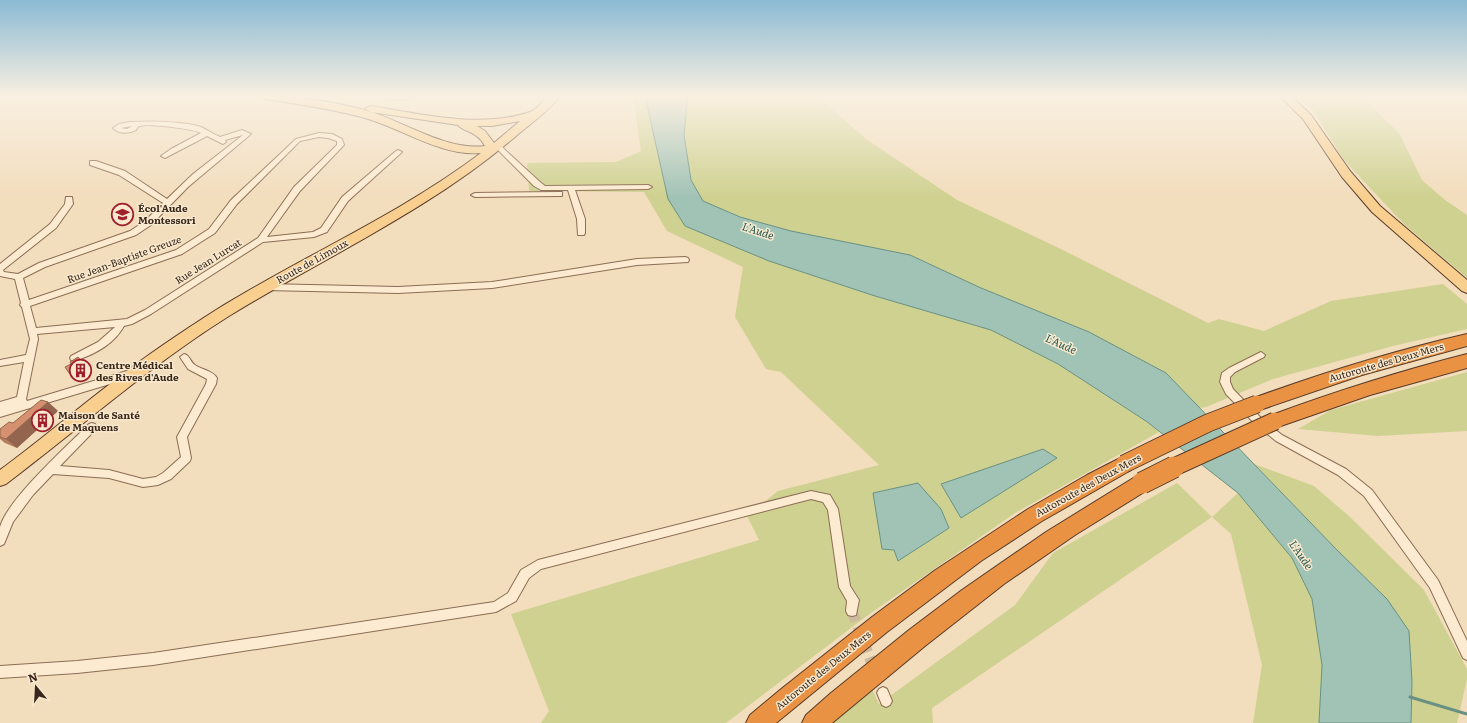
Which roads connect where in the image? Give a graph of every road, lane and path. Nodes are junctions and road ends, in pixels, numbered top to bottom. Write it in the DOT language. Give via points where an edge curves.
graph roads {
  1 [pos="200,130"];
  2 [pos="406,130"];
  3 [pos="478,130"];
  4 [pos="517,130"];
  5 [pos="520,130"];
  6 [pos="1316,130"];
  7 [pos="207,133"];
  8 [pos="331,135"];
  9 [pos="219,140"];
  10 [pos="433,140"];
  11 [pos="233,146"];
  12 [pos="498,148"];
  13 [pos="398,152"];
  14 [pos="165,156"];
  15 [pos="93,163"];
  16 [pos="444,184"];
  17 [pos="648,187"];
  18 [pos="572,191"];
  19 [pos="474,195"];
  20 [pos="69,199"];
  21 [pos="168,202"];
  22 [pos="581,233"];
  23 [pos="261,240"];
  24 [pos="685,260"];
  25 [pos="0,268"];
  26 [pos="0,272"];
  27 [pos="18,277"];
  28 [pos="264,287"];
  29 [pos="1467,288"];
  30 [pos="24,305"];
  31 [pos="121,324"];
  32 [pos="32,331"];
  33 [pos="1467,340"];
  34 [pos="1261,355"];
  35 [pos="184,357"];
  36 [pos="29,358"];
  37 [pos="74,358"];
  38 [pos="1467,361"];
  39 [pos="0,363"];
  40 [pos="139,371"];
  41 [pos="23,402"];
  42 [pos="0,406"];
  43 [pos="0,413"];
  44 [pos="92,427"];
  45 [pos="26,461"];
  46 [pos="50,470"];
  47 [pos="0,479"];
  48 [pos="0,486"];
  49 [pos="0,541"];
  50 [pos="852,611"];
  51 [pos="1467,654"];
  52 [pos="0,672"];
  53 [pos="758,723"];
  54 [pos="814,723"];
  1 -- 7 [label="street"];
  2 -- 10 [label="main road"];
  3 -- 12 [label="main road"];
  4 -- 12 [label="main road"];
  5 -- 12 [label="main road"];
  6 -- 29 [label="main road" via="1346,174 1376,208"];
  7 -- 9 [label="street"];
  7 -- 14 [label="street"];
  8 -- 23 [label="street, Rue Jean Lurcat" via="340,140 341,145 312,171"];
  8 -- 30 [label="street, Rue Jean-Baptiste Greuze" via="315,135 298,140 234,202 212,231 198,241 174,254"];
  9 -- 11 [label="street"];
  9 -- 11 [label="street" via="242,132 248,134"];
  10 -- 12 [label="main road" via="462,149 480,151"];
  10 -- 16 [label="main road" via="452,150 458,162 457,170"];
  11 -- 21 [label="street"];
  12 -- 16 [label="main road"];
  12 -- 18 [label="street" via="537,184 544,188"];
  13 -- 23 [label="street" via="345,199 324,230 314,234"];
  15 -- 21 [label="street" via="122,173"];
  16 -- 28 [label="main road, Route de Limoux"];
  17 -- 18 [label="street"];
  18 -- 19 [label="street"];
  18 -- 22 [label="street" via="581,219"];
  20 -- 25 [label="street" via="69,204 53,226"];
  21 -- 27 [label="street" via="152,221 133,233 42,265"];
  23 -- 31 [label="street, Rue Jean Lurcat" via="148,312"];
  24 -- 28 [label="street" via="637,262 492,285 398,290"];
  26 -- 27 [label="street"];
  27 -- 30 [label="street"];
  28 -- 40 [label="main road, Route de Limoux" via="181,340"];
  30 -- 32 [label="street"];
  31 -- 32 [label="street, Rue Jean Lurcat"];
  31 -- 37 [label="street" via="110,338"];
  32 -- 36 [label="street" via="34,339"];
  33 -- 53 [label="highway, Autoroute des Deux Mers, bridge" via="1355,369 1257,404 1202,426 1124,464 1007,532 960,565 852,646"];
  34 -- 51 [label="street" via="1225,376 1229,391 1259,422 1279,438 1342,472 1368,493 1434,584"];
  35 -- 46 [label="street" via="191,366 212,378 182,437 186,458 167,476 158,481 143,483 109,474"];
  36 -- 39 [label="street"];
  36 -- 41 [label="street"];
  38 -- 54 [label="highway, Autoroute des Deux Mers, bridge" via="1324,402 1275,421 1142,483 1025,557 976,592 923,632"];
  40 -- 41 [label="street"];
  40 -- 45 [label="main road, Route de Limoux" via="104,396"];
  41 -- 42 [label="street"];
  41 -- 43 [label="street"];
  44 -- 46 [label="street"];
  45 -- 47 [label="main road"];
  45 -- 48 [label="main road"];
  46 -- 49 [label="street" via="9,519"];
  50 -- 52 [label="street" via="853,600 845,587 832,509 826,498 812,495 538,565 525,574 512,597 496,607 137,662"];
}
